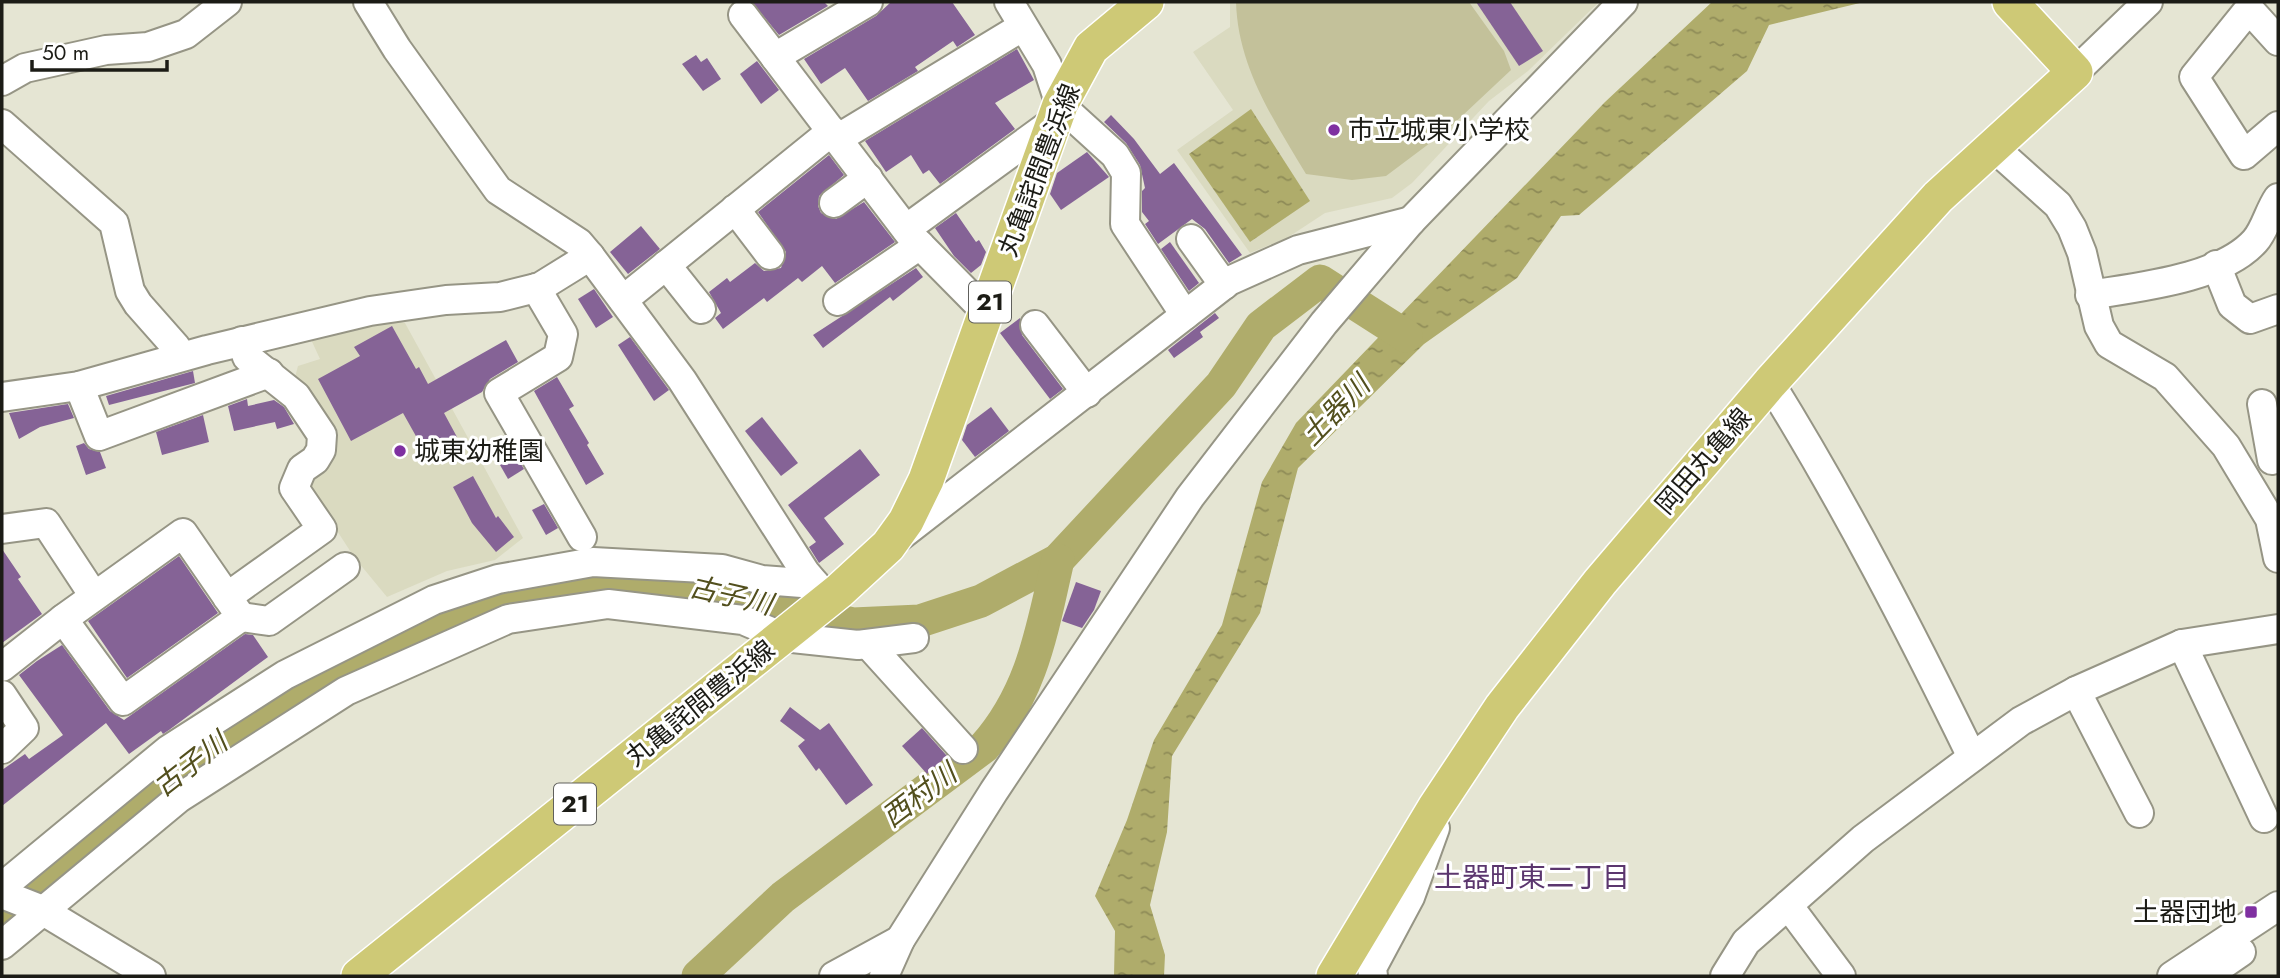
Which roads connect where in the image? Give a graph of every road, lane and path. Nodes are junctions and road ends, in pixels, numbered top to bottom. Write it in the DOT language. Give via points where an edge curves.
graph roads {
  1 [pos="226,2"];
  2 [pos="368,2"];
  3 [pos="868,2"];
  4 [pos="1146,2"];
  5 [pos="1623,2"];
  6 [pos="2010,2"];
  7 [pos="2148,2"];
  8 [pos="1016,14"];
  9 [pos="743,15"];
  10 [pos="2278,41"];
  11 [pos="775,57"];
  12 [pos="2071,67"];
  13 [pos="2,80"];
  14 [pos="1057,113"];
  15 [pos="2,124"];
  16 [pos="2278,126"];
  17 [pos="834,135"];
  18 [pos="1992,146"];
  19 [pos="867,178"];
  20 [pos="2278,198"];
  21 [pos="834,203"];
  22 [pos="735,209"];
  23 [pos="1411,221"];
  24 [pos="913,237"];
  25 [pos="1191,239"];
  26 [pos="590,256"];
  27 [pos="771,256"];
  28 [pos="666,265"];
  29 [pos="2216,265"];
  30 [pos="1224,285"];
  31 [pos="536,288"];
  32 [pos="2090,295"];
  33 [pos="623,300"];
  34 [pos="837,301"];
  35 [pos="701,309"];
  36 [pos="2278,309"];
  37 [pos="986,312"];
  38 [pos="1185,315"];
  39 [pos="1035,325"];
  40 [pos="242,341"];
  41 [pos="178,357"];
  42 [pos="269,373"];
  43 [pos="1770,383"];
  44 [pos="79,386"];
  45 [pos="1087,393"];
  46 [pos="2,397"];
  47 [pos="2262,404"];
  48 [pos="2275,459"];
  49 [pos="2239,467"];
  50 [pos="2,530"];
  51 [pos="582,537"];
  52 [pos="888,546"];
  53 [pos="2278,558"];
  54 [pos="345,567"];
  55 [pos="822,592"];
  56 [pos="94,596"];
  57 [pos="234,607"];
  58 [pos="63,619"];
  59 [pos="2278,629"];
  60 [pos="787,634"];
  61 [pos="914,638"];
  62 [pos="868,644"];
  63 [pos="2182,644"];
  64 [pos="2,667"];
  65 [pos="2076,691"];
  66 [pos="2,695"];
  67 [pos="2,749"];
  68 [pos="963,749"];
  69 [pos="1972,757"];
  70 [pos="1435,808"];
  71 [pos="2139,813"];
  72 [pos="2264,818"];
  73 [pos="2,887"];
  74 [pos="2,894"];
  75 [pos="1788,905"];
  76 [pos="2278,906"];
  77 [pos="41,910"];
  78 [pos="2278,926"];
  79 [pos="900,940"];
  80 [pos="2,945"];
  81 [pos="151,976"];
  82 [pos="359,976"];
  83 [pos="834,976"];
  84 [pos="884,976"];
  85 [pos="1334,976"];
  86 [pos="1373,976"];
  87 [pos="1725,976"];
  88 [pos="1841,976"];
  89 [pos="2172,976"];
  90 [pos="2206,976"];
  1 -- 13 [label="street" via="186,34 25,68"];
  2 -- 26 [label="street" via="498,190 579,243"];
  3 -- 11 [label="street"];
  4 -- 14 [label="main road, 丸亀詫間豊浜線 / 21" via="1091,48"];
  5 -- 23 [label="street"];
  6 -- 12 [label="main road"];
  7 -- 12 [label="street"];
  8 -- 14 [label="street" via="1047,65"];
  8 -- 17 [label="street"];
  9 -- 11 [label="street"];
  10 -- 16 [label="street" via="2249,9 2194,77 2244,155"];
  11 -- 17 [label="street"];
  12 -- 18 [label="main road, 岡田丸亀線"];
  14 -- 24 [label="street"];
  14 -- 37 [label="main road, 丸亀詫間豊浜線 / 21"];
  14 -- 38 [label="street" via="1115,155 1126,173 1125,224"];
  15 -- 41 [label="street" via="114,223 130,290 176,347"];
  17 -- 19 [label="street"];
  17 -- 22 [label="street"];
  18 -- 32 [label="street" via="2058,205 2077,241"];
  18 -- 43 [label="main road, 岡田丸亀線" via="1938,197"];
  19 -- 21 [label="street"];
  19 -- 24 [label="street"];
  20 -- 29 [label="street" via="2256,240 2231,260"];
  22 -- 27 [label="street"];
  22 -- 28 [label="street"];
  23 -- 30 [label="street" via="1298,250"];
  23 -- 79 [label="street" via="1324,323 1190,497"];
  24 -- 34 [label="street"];
  24 -- 37 [label="street"];
  25 -- 30 [label="street"];
  26 -- 31 [label="street"];
  26 -- 33 [label="street"];
  28 -- 33 [label="street"];
  28 -- 35 [label="street"];
  29 -- 32 [label="street" via="2161,283"];
  29 -- 36 [label="street" via="2232,305 2250,319"];
  30 -- 38 [label="street"];
  31 -- 40 [label="street" via="500,297 370,311"];
  31 -- 51 [label="street" via="563,334 558,357 499,393"];
  32 -- 49 [label="street" via="2109,344 2165,377"];
  33 -- 55 [label="street" via="682,380"];
  37 -- 52 [label="main road, 丸亀詫間豊浜線 / 21" via="926,480"];
  38 -- 45 [label="street"];
  39 -- 45 [label="street"];
  40 -- 41 [label="street"];
  40 -- 42 [label="street" via="247,357"];
  41 -- 44 [label="street"];
  42 -- 44 [label="street" via="99,436"];
  42 -- 57 [label="street" via="296,396 323,435 321,450 302,469 294,488 322,529"];
  43 -- 69 [label="street" via="1825,472 1910,629"];
  43 -- 70 [label="main road, 岡田丸亀線" via="1551,641"];
  44 -- 46 [label="street"];
  45 -- 52 [label="street"];
  47 -- 48 [label="street"];
  48 -- 49 [label="street"];
  49 -- 53 [label="street" via="2270,519"];
  50 -- 56 [label="street" via="46,523"];
  52 -- 55 [label="main road, 丸亀詫間豊浜線 / 21"];
  54 -- 57 [label="street" via="304,587 269,621"];
  55 -- 60 [label="main road, 丸亀詫間豊浜線 / 21"];
  55 -- 73 [label="street" via="722,569 593,562 498,579 434,600 285,675 169,750"];
  56 -- 57 [label="street" via="183,533"];
  56 -- 58 [label="street"];
  57 -- 58 [label="street" via="123,701"];
  58 -- 64 [label="street"];
  59 -- 63 [label="street"];
  60 -- 62 [label="street"];
  60 -- 77 [label="street" via="743,620 608,604 508,619 346,691 178,797"];
  60 -- 82 [label="main road, 丸亀詫間豊浜線 / 21"];
  61 -- 62 [label="street"];
  62 -- 68 [label="street"];
  63 -- 65 [label="street"];
  63 -- 72 [label="street"];
  65 -- 69 [label="street"];
  65 -- 71 [label="street"];
  66 -- 67 [label="street" via="24,728"];
  69 -- 75 [label="street" via="1863,839"];
  70 -- 85 [label="main road, 岡田丸亀線"];
  70 -- 86 [label="street" via="1435,830 1409,897 1372,968"];
  74 -- 77 [label="street"];
  75 -- 87 [label="street" via="1746,942"];
  75 -- 88 [label="street"];
  76 -- 89 [label="street"];
  77 -- 80 [label="street"];
  77 -- 81 [label="street"];
  78 -- 90 [label="street"];
  79 -- 83 [label="street"];
  79 -- 84 [label="street"];
}
